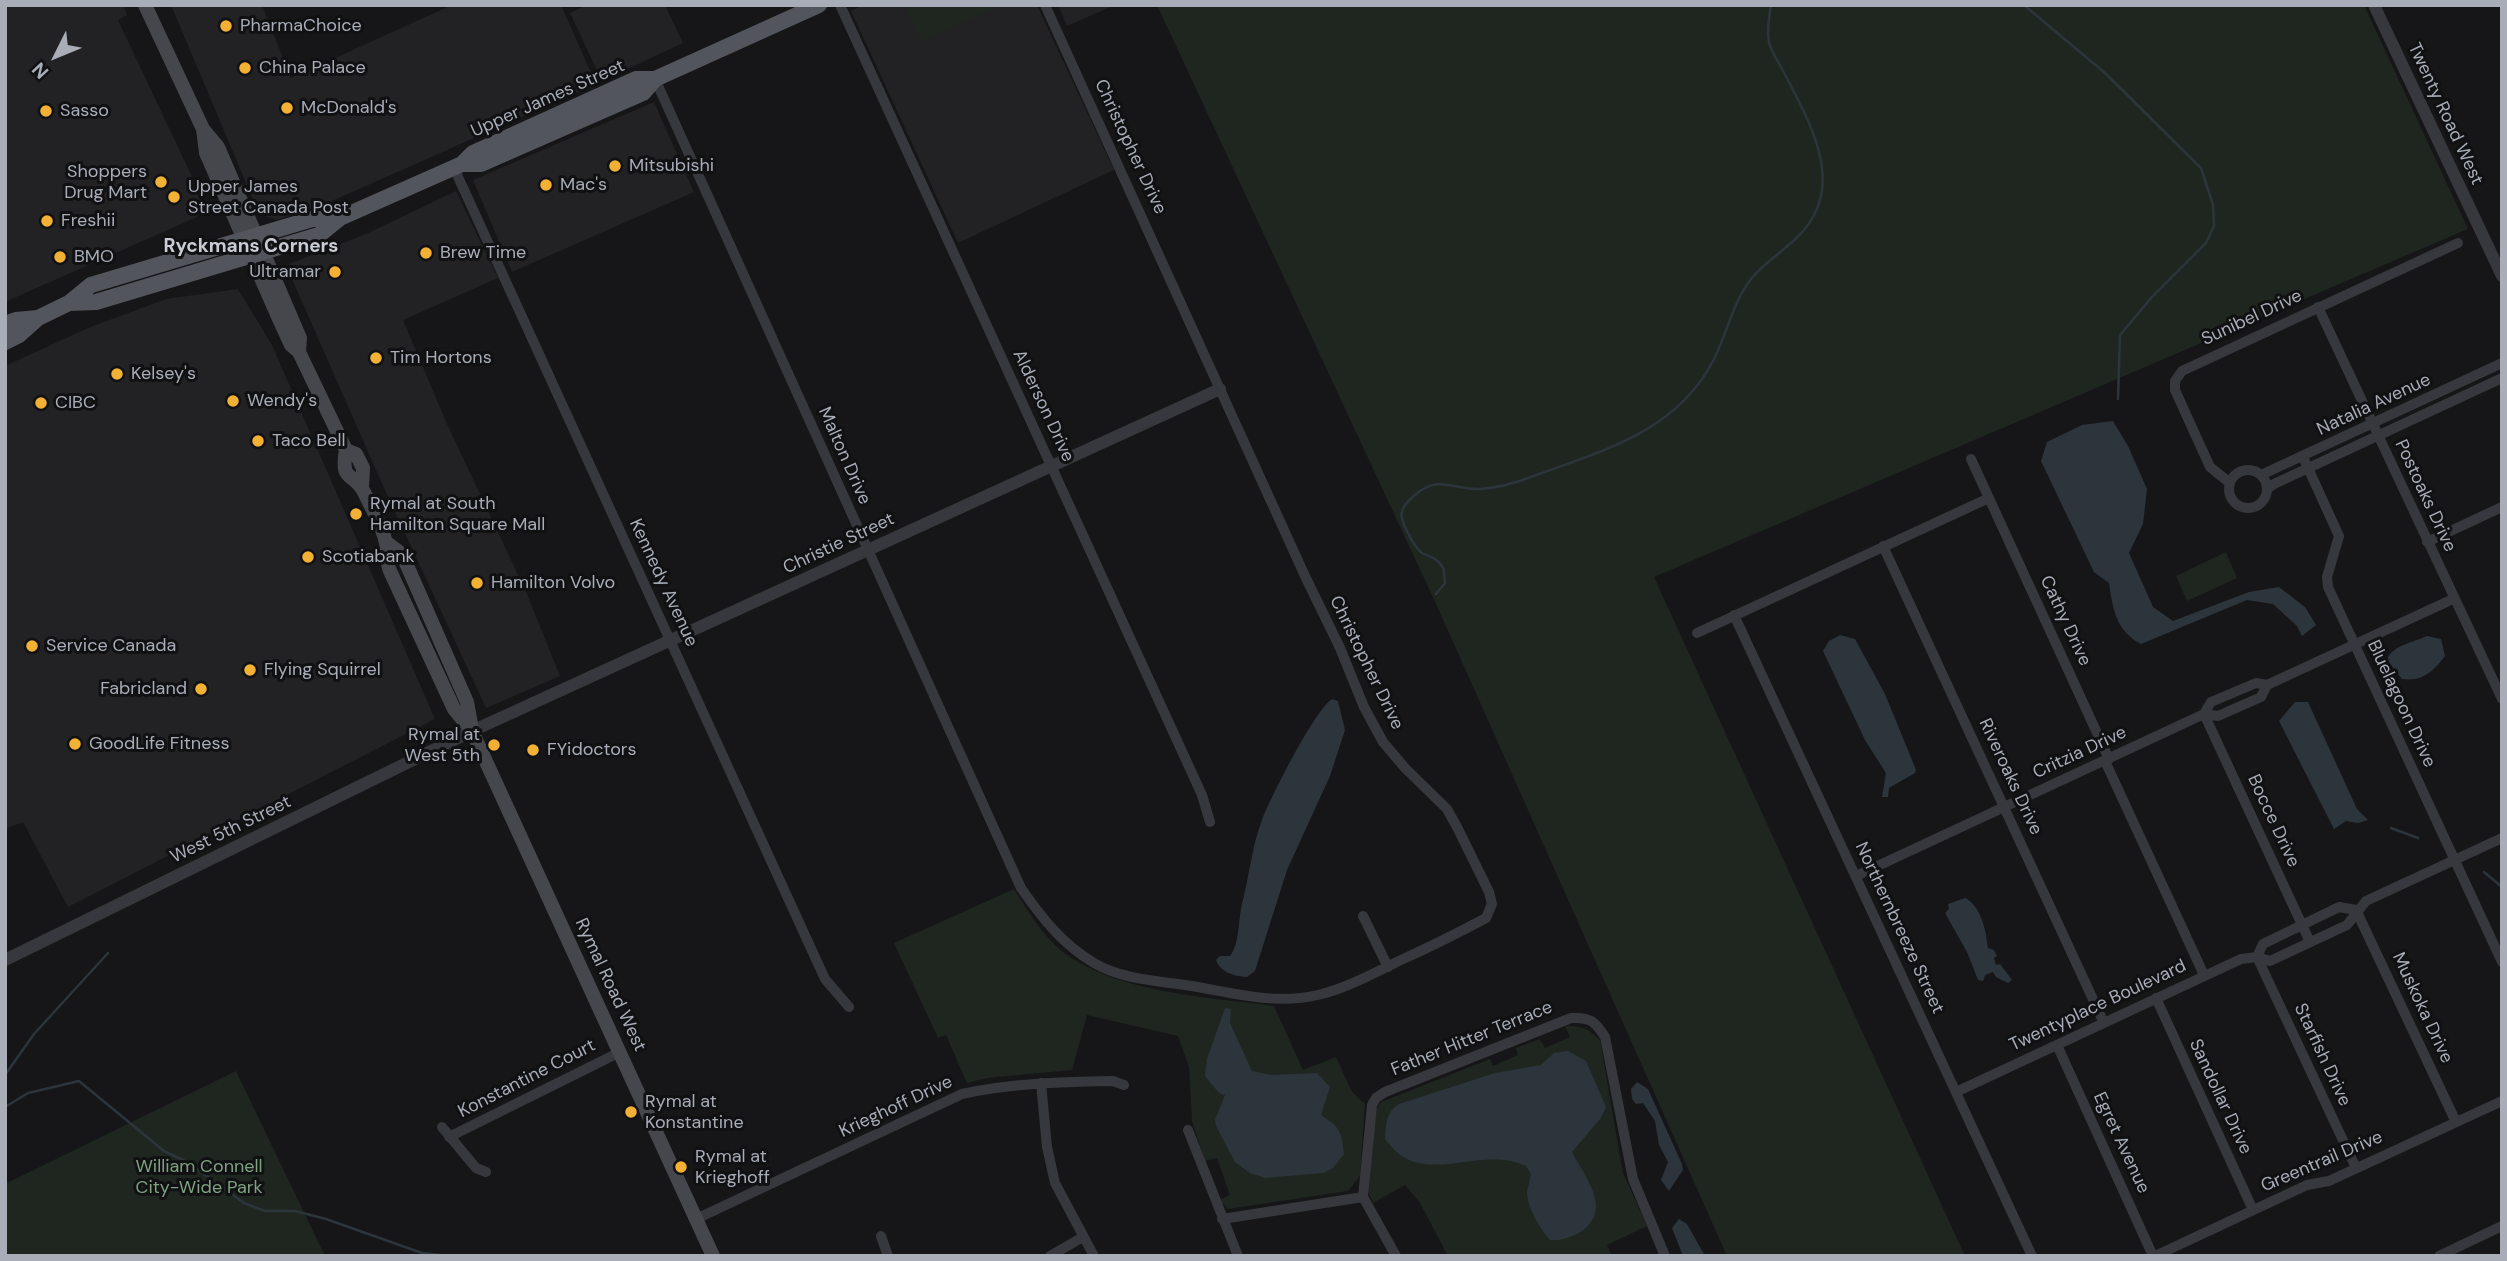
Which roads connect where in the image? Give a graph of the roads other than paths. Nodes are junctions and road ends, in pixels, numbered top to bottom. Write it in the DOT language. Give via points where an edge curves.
graph roads {
  1 [pos="145,5"];
  2 [pos="819,5"];
  3 [pos="840,5"];
  4 [pos="1045,5"];
  5 [pos="2374,5"];
  6 [pos="655,79"];
  7 [pos="458,166"];
  8 [pos="2458,243"];
  9 [pos="254,246"];
  10 [pos="2502,276"];
  11 [pos="2318,307"];
  12 [pos="38,318"];
  13 [pos="5,324"];
  14 [pos="5,342"];
  15 [pos="2502,363"];
  16 [pos="2502,378"];
  17 [pos="1220,389"];
  18 [pos="2373,425"];
  19 [pos="2378,436"];
  20 [pos="1971,459"];
  21 [pos="2305,463"];
  22 [pos="1052,465"];
  23 [pos="2261,475"];
  24 [pos="2230,483"];
  25 [pos="2267,489"];
  26 [pos="1989,498"];
  27 [pos="2502,507"];
  28 [pos="2427,542"];
  29 [pos="1883,546"];
  30 [pos="867,550"];
  31 [pos="2453,599"];
  32 [pos="1734,615"];
  33 [pos="1697,633"];
  34 [pos="670,640"];
  35 [pos="2355,645"];
  36 [pos="2502,699"];
  37 [pos="2204,714"];
  38 [pos="472,731"];
  39 [pos="2107,760"];
  40 [pos="2004,807"];
  41 [pos="1210,822"];
  42 [pos="2502,838"];
  43 [pos="2455,860"];
  44 [pos="1856,876"];
  45 [pos="2356,910"];
  46 [pos="1363,916"];
  47 [pos="2302,925"];
  48 [pos="2310,942"];
  49 [pos="1073,948"];
  50 [pos="2256,957"];
  51 [pos="5,960"];
  52 [pos="2502,962"];
  53 [pos="1388,967"];
  54 [pos="2204,975"];
  55 [pos="2156,998"];
  56 [pos="849,1007"];
  57 [pos="2104,1023"];
  58 [pos="2057,1045"];
  59 [pos="620,1052"];
  60 [pos="1041,1083"];
  61 [pos="1124,1085"];
  62 [pos="1956,1092"];
  63 [pos="2502,1101"];
  64 [pos="2456,1122"];
  65 [pos="442,1127"];
  66 [pos="1188,1129"];
  67 [pos="449,1137"];
  68 [pos="2356,1168"];
  69 [pos="486,1172"];
  70 [pos="1363,1197"];
  71 [pos="2253,1210"];
  72 [pos="696,1219"];
  73 [pos="1222,1219"];
  74 [pos="2502,1226"];
  75 [pos="881,1236"];
  76 [pos="1083,1237"];
  77 [pos="713,1256"];
  78 [pos="888,1256"];
  79 [pos="1050,1256"];
  80 [pos="1094,1256"];
  81 [pos="1238,1256"];
  82 [pos="1396,1256"];
  83 [pos="1665,1256"];
  84 [pos="2032,1256"];
  85 [pos="2154,1256"];
  86 [pos="2439,1256"];
  1 -- 9 [label="main road, Rymal Road West" via="203,129 218,147"];
  2 -- 6 [label="main road, Upper James Street"];
  3 -- 22 [label="street, Alderson Drive"];
  4 -- 17 [label="street, Christopher Drive"];
  5 -- 10 [label="street, Twenty Road West"];
  6 -- 7 [label="main road, Upper James Street" via="626,83 473,153"];
  6 -- 30 [label="street, Malton Drive"];
  7 -- 9 [label="main road, Upper James Street" via="340,218 312,219"];
  7 -- 34 [label="street, Kennedy Avenue"];
  8 -- 11 [label="street, Sunibel Drive"];
  9 -- 12 [label="main road, Upper James Street" via="91,285 69,303"];
  9 -- 38 [label="main road, Rymal Road West" via="291,345 299,352 346,450 343,465 347,476 362,487 386,542 402,554 467,702"];
  11 -- 18 [label="street, Postoaks Drive"];
  11 -- 24 [label="street, Sunibel Drive" via="2182,371 2175,381 2210,467"];
  12 -- 13 [label="main road, Upper James Street"];
  12 -- 14 [label="main road, Upper James Street"];
  15 -- 18 [label="street, Natalia Avenue"];
  16 -- 19 [label="street, Natalia Avenue"];
  17 -- 22 [label="street, Christie Street"];
  17 -- 53 [label="street, Christopher Drive" via="1377,730 1405,768 1447,809 1489,892 1492,904 1486,918"];
  18 -- 19 [label="street, Postoaks Drive"];
  18 -- 21 [label="street, Natalia Avenue"];
  19 -- 21 [label="street, Natalia Avenue"];
  19 -- 28 [label="street, Postoaks Drive"];
  20 -- 26 [label="street, Cathy Drive"];
  21 -- 23 [label="street, Natalia Avenue"];
  21 -- 25 [label="street, Natalia Avenue"];
  21 -- 35 [label="street, Bluelagoon Drive" via="2339,537 2327,582"];
  22 -- 30 [label="street, Christie Street"];
  22 -- 41 [label="street, Alderson Drive" via="1202,795"];
  23 -- 24 [label="street" via="2243,471"];
  23 -- 25 [label="street"];
  24 -- 25 [label="street" via="2232,500 2248,509 2263,500"];
  26 -- 29 [label="street"];
  26 -- 39 [label="street, Cathy Drive"];
  27 -- 28 [label="street"];
  28 -- 31 [label="street, Postoaks Drive"];
  29 -- 32 [label="street"];
  29 -- 40 [label="street, Riveroaks Drive"];
  30 -- 34 [label="street, Christie Street"];
  30 -- 49 [label="street, Malton Drive" via="1021,888 1054,932"];
  31 -- 35 [label="street, Critzia Drive"];
  31 -- 36 [label="street, Postoaks Drive"];
  32 -- 33 [label="street"];
  32 -- 44 [label="street, Northernbreeze Street"];
  34 -- 38 [label="street, Christie Street"];
  34 -- 56 [label="street, Kennedy Avenue" via="825,979"];
  35 -- 37 [label="street, Critzia Drive" via="2267,685 2261,696 2218,716"];
  35 -- 43 [label="street, Bluelagoon Drive"];
  37 -- 39 [label="street, Critzia Drive"];
  37 -- 47 [label="street, Bocce Drive"];
  38 -- 51 [label="street, West 5th Street"];
  38 -- 59 [label="main road, Rymal Road West"];
  39 -- 40 [label="street, Critzia Drive"];
  39 -- 54 [label="street, Cathy Drive"];
  40 -- 44 [label="street, Critzia Drive"];
  40 -- 57 [label="street, Riveroaks Drive"];
  42 -- 43 [label="street, Twentyplace Boulevard"];
  43 -- 45 [label="street, Twentyplace Boulevard" via="2366,901"];
  43 -- 52 [label="street, Bluelagoon Drive"];
  44 -- 62 [label="street, Northernbreeze Street"];
  45 -- 47 [label="street, Twentyplace Boulevard" via="2339,907"];
  45 -- 48 [label="street, Twentyplace Boulevard" via="2347,925"];
  45 -- 64 [label="street, Muskoka Drive"];
  46 -- 53 [label="street"];
  47 -- 48 [label="street, Bocce Drive"];
  47 -- 50 [label="street, Twentyplace Boulevard" via="2263,944"];
  48 -- 50 [label="street, Twentyplace Boulevard" via="2270,961"];
  49 -- 53 [label="street, Christopher Drive" via="1096,964 1136,978 1264,998 1318,995"];
  50 -- 54 [label="street, Twentyplace Boulevard"];
  50 -- 68 [label="street, Starfish Drive"];
  54 -- 55 [label="street, Twentyplace Boulevard"];
  55 -- 57 [label="street, Twentyplace Boulevard"];
  55 -- 71 [label="street, Sandollar Drive"];
  57 -- 58 [label="street, Twentyplace Boulevard"];
  58 -- 62 [label="street, Twentyplace Boulevard"];
  58 -- 85 [label="street, Egret Avenue"];
  59 -- 67 [label="street, Konstantine Court"];
  59 -- 72 [label="main road, Rymal Road West"];
  60 -- 61 [label="street, Krieghoff Drive" via="1113,1081"];
  60 -- 72 [label="street, Krieghoff Drive" via="962,1094"];
  60 -- 76 [label="street" via="1055,1183"];
  62 -- 84 [label="street, Northernbreeze Street"];
  63 -- 64 [label="street, Greentrail Drive"];
  64 -- 68 [label="street, Greentrail Drive"];
  65 -- 67 [label="street"];
  66 -- 73 [label="street"];
  67 -- 69 [label="street" via="476,1168"];
  68 -- 71 [label="street, Greentrail Drive"];
  70 -- 73 [label="street"];
  70 -- 82 [label="street"];
  70 -- 83 [label="street, Father Hitter Terrace" via="1376,1098 1571,1018 1586,1017 1605,1037 1633,1179"];
  71 -- 85 [label="street, Greentrail Drive"];
  72 -- 77 [label="main road, Rymal Road West"];
  73 -- 81 [label="street"];
  74 -- 86 [label="street"];
  75 -- 78 [label="street"];
  76 -- 79 [label="street"];
  76 -- 80 [label="street"];
}
